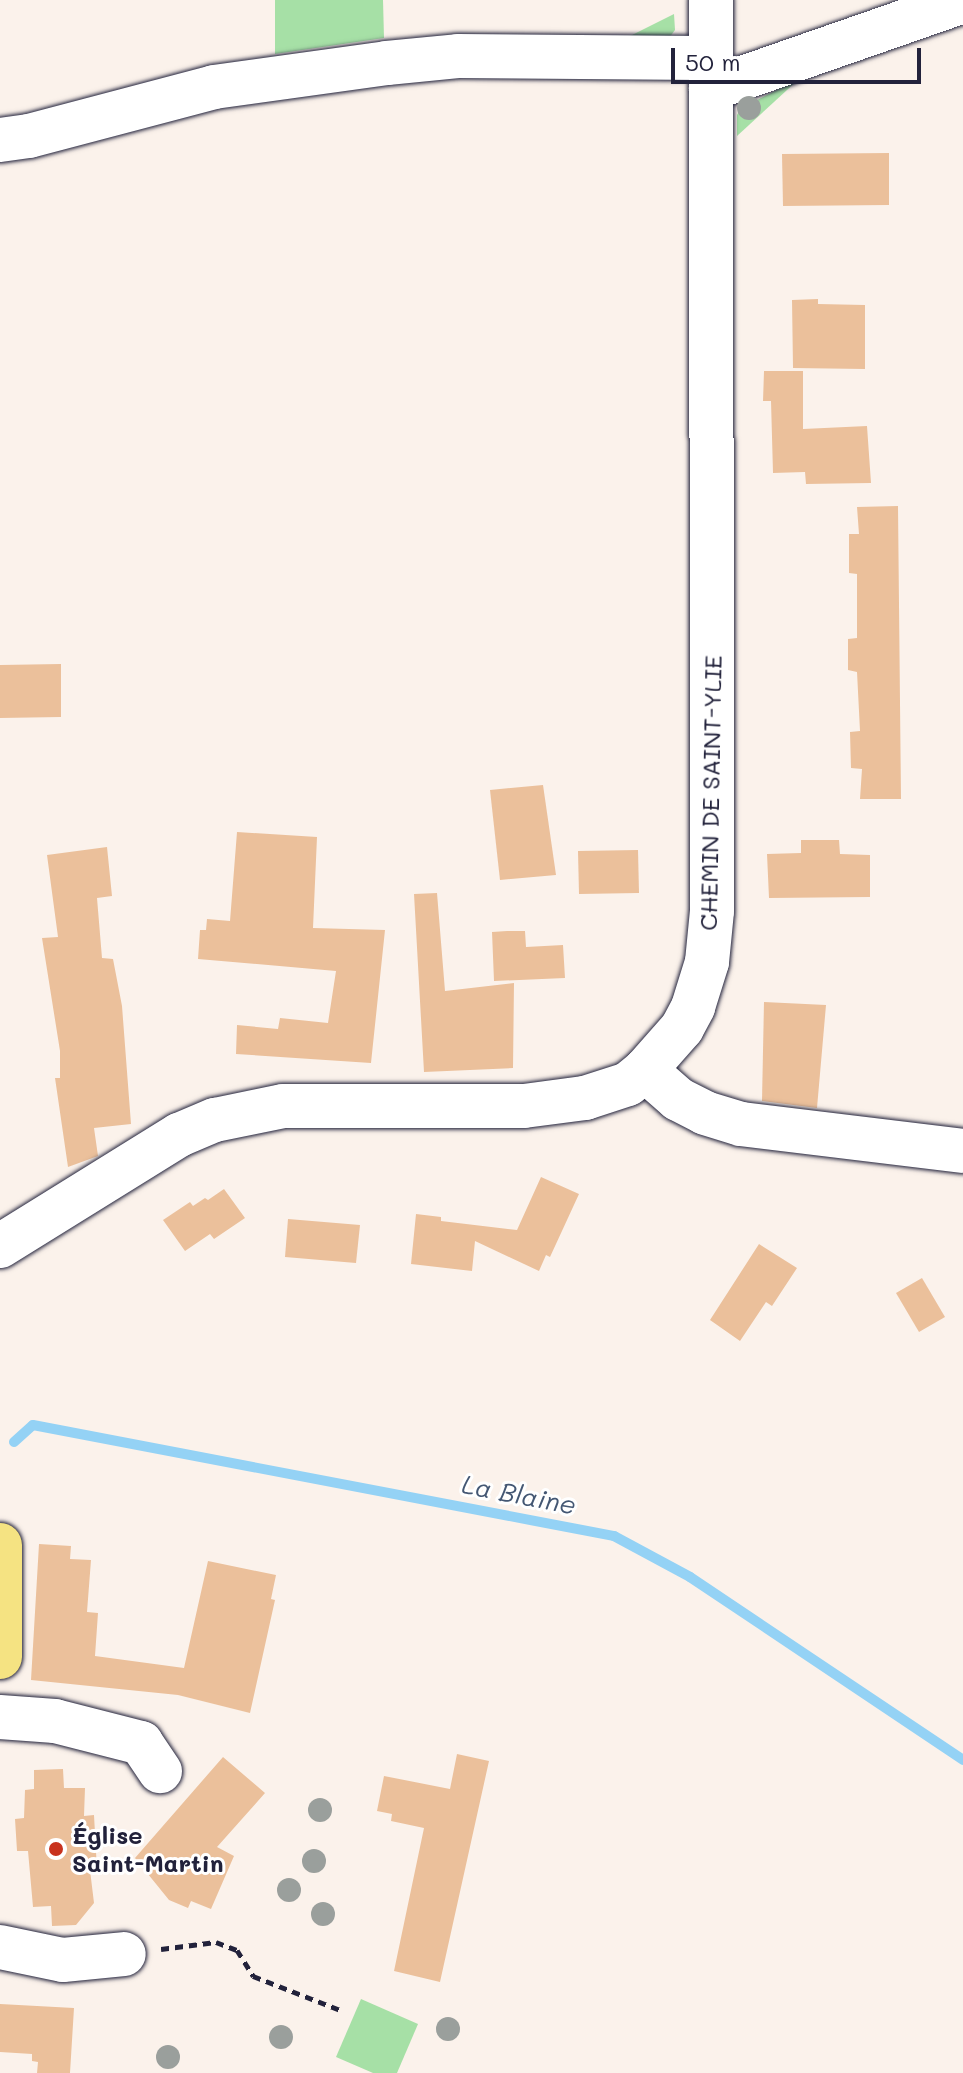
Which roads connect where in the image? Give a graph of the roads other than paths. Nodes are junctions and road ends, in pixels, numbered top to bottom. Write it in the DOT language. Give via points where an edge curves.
graph roads {
  1 [pos="711,0"];
  2 [pos="963,1"];
  3 [pos="710,73"];
  4 [pos="0,140"];
  5 [pos="645,1070"];
  6 [pos="963,1151"];
  7 [pos="0,1246"];
  8 [pos="0,1545"];
  9 [pos="0,1657"];
  10 [pos="0,1717"];
  11 [pos="160,1771"];
  12 [pos="0,1947"];
  13 [pos="124,1954"];
  1 -- 3 [label="street, CHEMIN DE SAINT-YLIE"];
  2 -- 3 [label="street"];
  3 -- 4 [label="street" via="458,56 214,87"];
  3 -- 5 [label="street, CHEMIN DE SAINT-YLIE" via="712,911 707,962 693,1007"];
  5 -- 6 [label="street" via="678,1099 741,1124"];
  5 -- 7 [label="street, CHEMIN DE SAINT-YLIE" via="628,1084 563,1103 283,1106 246,1111 179,1135"];
  8 -- 9 [label="main road"];
  10 -- 11 [label="street" via="55,1721 141,1743"];
  12 -- 13 [label="street" via="63,1960"];
}
